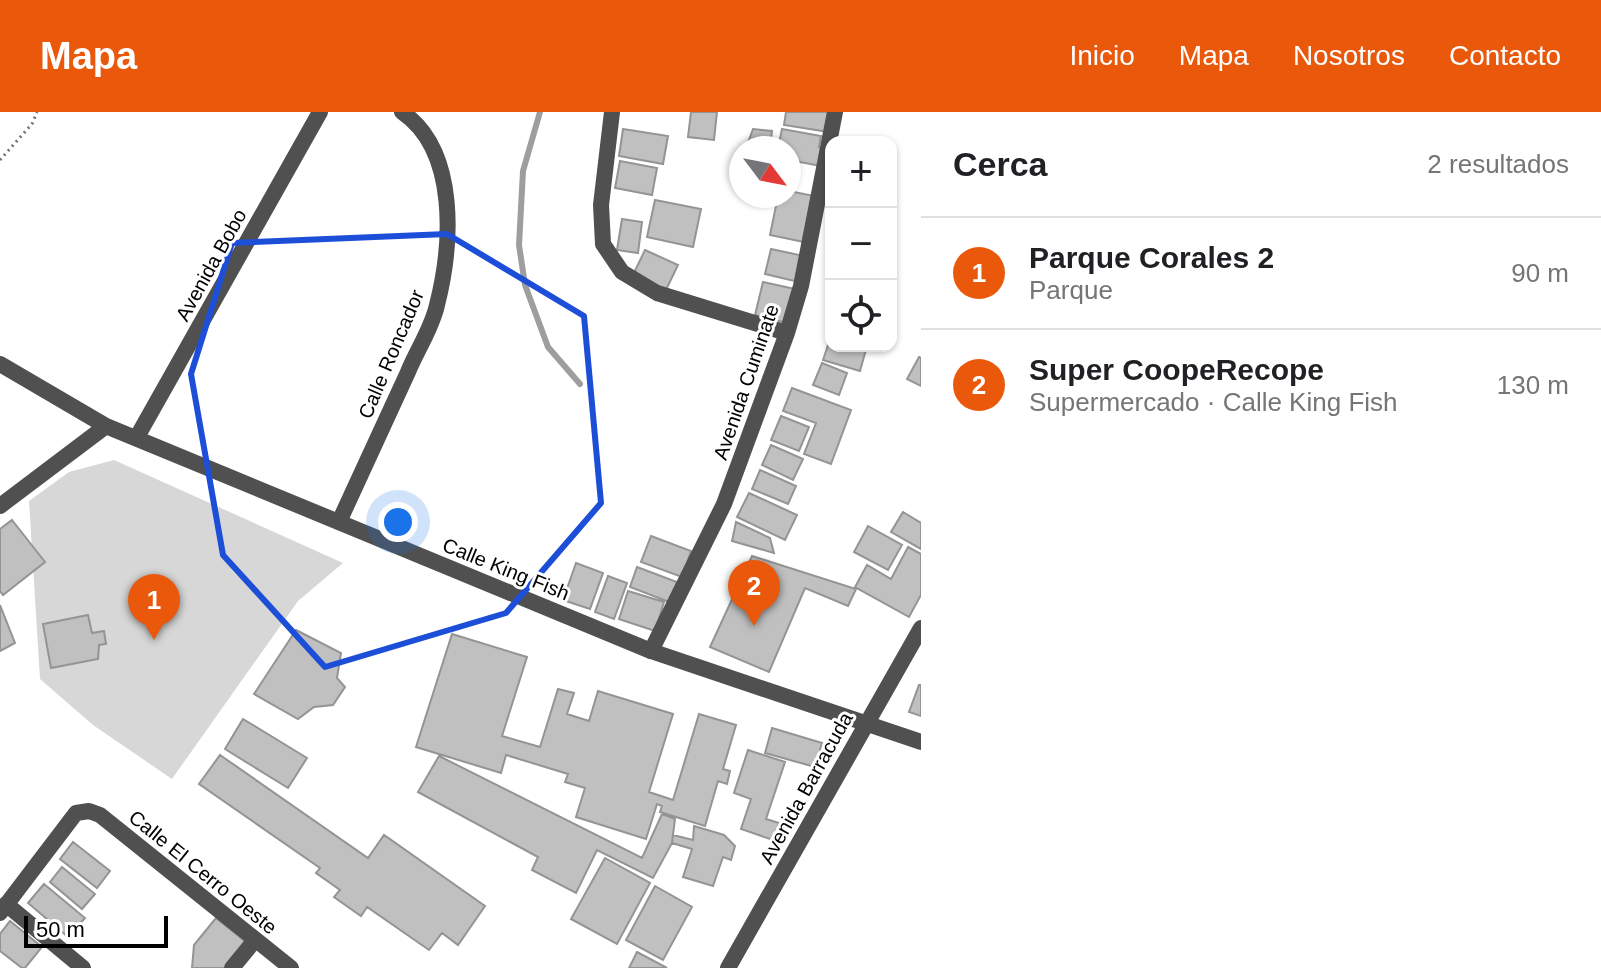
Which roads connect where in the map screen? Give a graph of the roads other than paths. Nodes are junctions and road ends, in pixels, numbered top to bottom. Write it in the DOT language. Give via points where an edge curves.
graph roads {
  1 [pos="320,112"];
  2 [pos="402,112"];
  3 [pos="612,112"];
  4 [pos="835,112"];
  5 [pos="787,333"];
  6 [pos="0,364"];
  7 [pos="106,426"];
  8 [pos="137,437"];
  9 [pos="0,506"];
  10 [pos="339,522"];
  11 [pos="921,628"];
  12 [pos="651,651"];
  13 [pos="865,725"];
  14 [pos="921,742"];
  15 [pos="3,909"];
  16 [pos="255,940"];
  17 [pos="83,968"];
  18 [pos="232,968"];
  19 [pos="291,968"];
  20 [pos="728,968"];
  1 -- 8 [label="street, Avenida Bobo"];
  2 -- 10 [label="street, Calle Roncador" via="413,119 438,156 447,203 448,252 437,308"];
  3 -- 5 [label="street" via="601,205 603,244 622,272 657,293"];
  4 -- 5 [label="street, Avenida Cuminate"];
  5 -- 12 [label="street, Avenida Cuminate" via="724,504"];
  6 -- 7 [label="street, Calle King Fish"];
  7 -- 8 [label="street, Calle King Fish"];
  7 -- 9 [label="street"];
  8 -- 10 [label="street, Calle King Fish"];
  10 -- 12 [label="street, Calle King Fish"];
  11 -- 13 [label="street, Avenida Barracuda"];
  12 -- 13 [label="street, Calle King Fish"];
  13 -- 14 [label="street, Calle King Fish"];
  13 -- 20 [label="street, Avenida Barracuda"];
  15 -- 16 [label="street, Calle El Cerro Oeste" via="76,813 89,811"];
  15 -- 17 [label="street"];
  16 -- 18 [label="street"];
  16 -- 19 [label="street, Calle El Cerro Oeste"];
}
